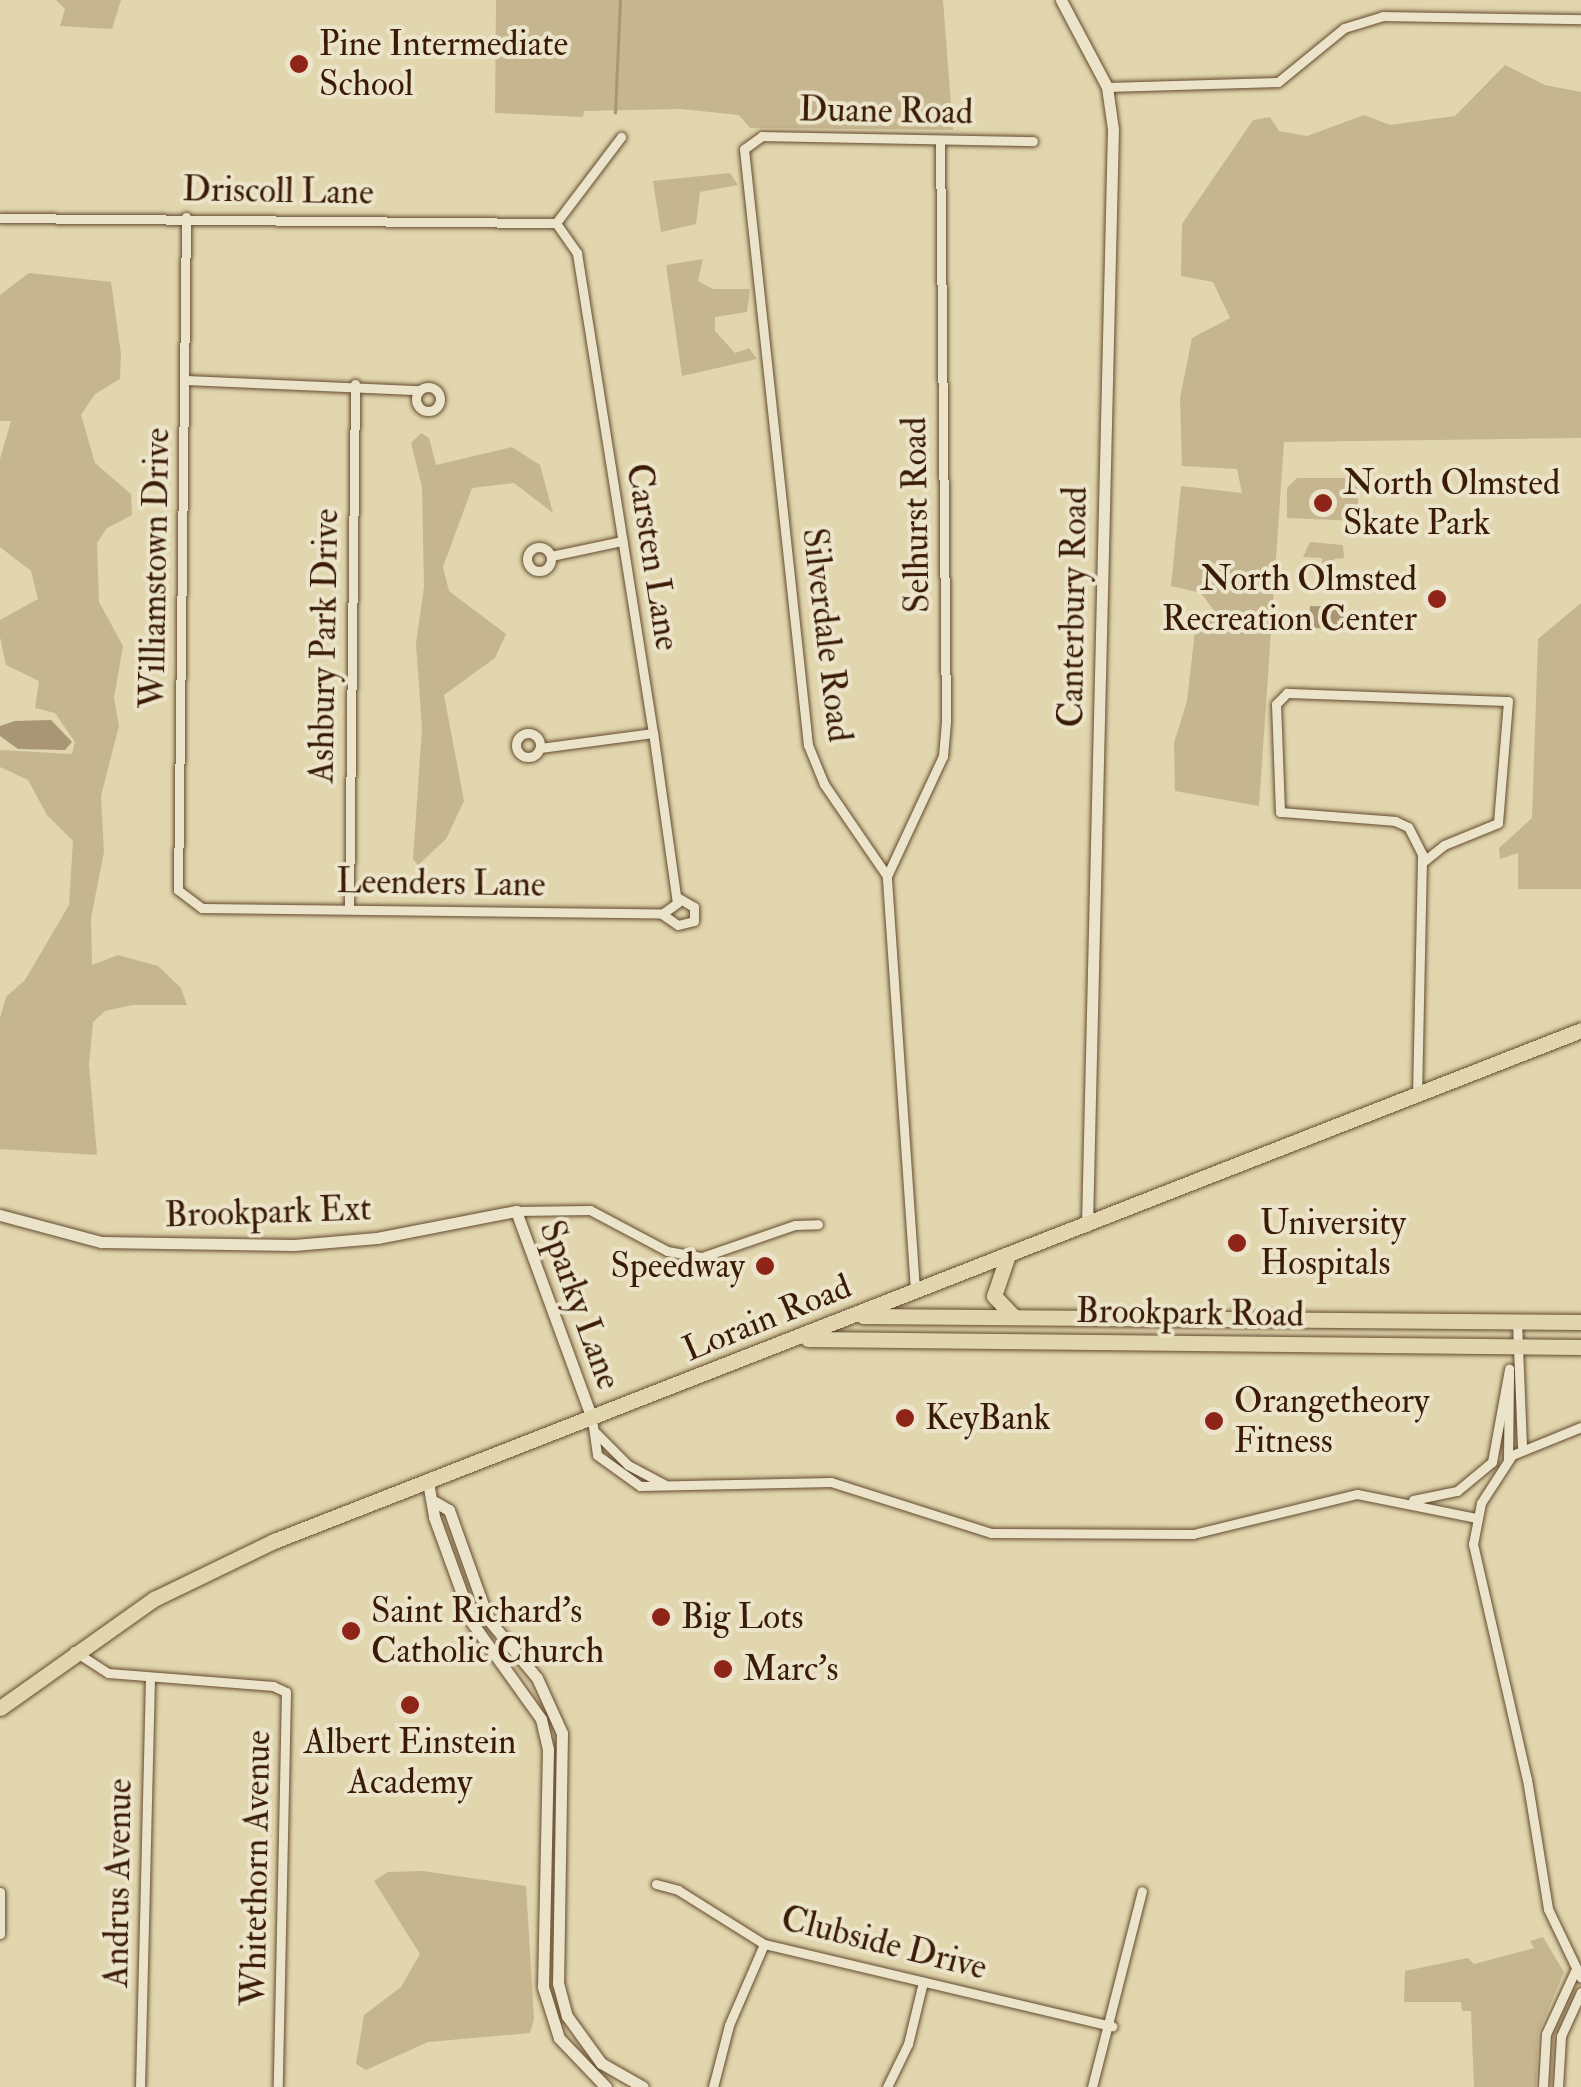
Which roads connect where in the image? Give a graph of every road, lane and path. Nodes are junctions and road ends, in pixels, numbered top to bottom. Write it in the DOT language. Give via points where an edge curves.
graph roads {
  1 [pos="1062,0"];
  2 [pos="1581,19"];
  3 [pos="1108,87"];
  4 [pos="620,137"];
  5 [pos="940,141"];
  6 [pos="1033,141"];
  7 [pos="744,148"];
  8 [pos="186,217"];
  9 [pos="0,218"];
  10 [pos="556,223"];
  11 [pos="186,380"];
  12 [pos="355,384"];
  13 [pos="419,390"];
  14 [pos="622,541"];
  15 [pos="550,556"];
  16 [pos="653,733"];
  17 [pos="540,748"];
  18 [pos="1422,863"];
  19 [pos="887,876"];
  20 [pos="676,902"];
  21 [pos="202,908"];
  22 [pos="348,908"];
  23 [pos="662,914"];
  24 [pos="1581,1030"];
  25 [pos="1417,1098"];
  26 [pos="516,1211"];
  27 [pos="0,1215"];
  28 [pos="818,1224"];
  29 [pos="1087,1226"];
  30 [pos="1008,1256"];
  31 [pos="915,1290"];
  32 [pos="854,1316"];
  33 [pos="1014,1317"];
  34 [pos="1517,1322"];
  35 [pos="1581,1322"];
  36 [pos="799,1339"];
  37 [pos="1581,1347"];
  38 [pos="1517,1353"];
  39 [pos="1509,1369"];
  40 [pos="594,1426"];
  41 [pos="1581,1427"];
  42 [pos="1522,1447"];
  43 [pos="1508,1460"];
  44 [pos="428,1482"];
  45 [pos="664,1484"];
  46 [pos="1406,1501"];
  47 [pos="435,1502"];
  48 [pos="1476,1518"];
  49 [pos="74,1651"];
  50 [pos="150,1680"];
  51 [pos="0,1708"];
  52 [pos="656,1884"];
  53 [pos="1142,1891"];
  54 [pos="0,1892"];
  55 [pos="0,1934"];
  56 [pos="764,1944"];
  57 [pos="1578,1974"];
  58 [pos="922,1982"];
  59 [pos="1581,1992"];
  60 [pos="1112,2026"];
  61 [pos="140,2087"];
  62 [pos="278,2087"];
  63 [pos="606,2087"];
  64 [pos="643,2087"];
  65 [pos="712,2087"];
  66 [pos="887,2087"];
  67 [pos="1092,2087"];
  68 [pos="1542,2087"];
  69 [pos="1558,2087"];
  1 -- 3 [label="street, Canterbury Road"];
  2 -- 3 [label="street" via="1383,16 1344,28 1278,82"];
  3 -- 29 [label="street, Canterbury Road"];
  4 -- 10 [label="street"];
  5 -- 6 [label="street, Duane Road"];
  5 -- 7 [label="street, Duane Road" via="762,136"];
  5 -- 19 [label="street, Selhurst Road" via="946,722 943,756"];
  7 -- 19 [label="street, Silverdale Road" via="808,745 824,784"];
  8 -- 9 [label="street, Driscoll Lane"];
  8 -- 10 [label="street, Driscoll Lane"];
  8 -- 11 [label="street, Williamstown Drive"];
  10 -- 14 [label="street, Carsten Lane" via="577,253"];
  11 -- 12 [label="street"];
  11 -- 21 [label="street, Williamstown Drive" via="178,890"];
  12 -- 13 [label="street"];
  12 -- 22 [label="street, Ashbury Park Drive"];
  14 -- 15 [label="street"];
  14 -- 16 [label="street, Carsten Lane"];
  16 -- 17 [label="street"];
  16 -- 20 [label="street, Carsten Lane"];
  18 -- 18 [label="street" via="1414,834 1395,821 1280,812 1276,704 1287,693 1508,701 1498,823 1444,845"];
  18 -- 25 [label="street"];
  19 -- 31 [label="street"];
  20 -- 23 [label="street"];
  20 -- 23 [label="street, Leenders Lane" via="691,902 694,920 678,925"];
  21 -- 22 [label="street, Leenders Lane"];
  22 -- 23 [label="street, Leenders Lane"];
  24 -- 25 [label="main road, Lorain Road"];
  25 -- 29 [label="main road, Lorain Road"];
  26 -- 27 [label="street, Brookpark Ext" via="377,1238 294,1245 101,1242"];
  26 -- 28 [label="street, Brookpark Ext" via="590,1210 682,1256 713,1256 795,1225"];
  26 -- 40 [label="street, Sparky Lane"];
  29 -- 30 [label="main road, Lorain Road"];
  30 -- 31 [label="main road, Lorain Road"];
  30 -- 33 [label="main road" via="994,1296"];
  31 -- 32 [label="main road, Lorain Road"];
  32 -- 33 [label="main road, Brookpark Road"];
  32 -- 36 [label="main road, Lorain Road"];
  33 -- 34 [label="main road, Brookpark Road"];
  34 -- 35 [label="main road, Brookpark Road"];
  34 -- 38 [label="street"];
  36 -- 38 [label="main road, Brookpark Road"];
  36 -- 40 [label="main road, Lorain Road"];
  37 -- 38 [label="main road, Brookpark Road"];
  38 -- 39 [label="street"];
  38 -- 42 [label="street"];
  39 -- 43 [label="street"];
  39 -- 46 [label="street" via="1501,1388 1498,1448 1477,1478 1448,1494"];
  40 -- 44 [label="main road, Lorain Road"];
  40 -- 45 [label="street" via="628,1465"];
  40 -- 45 [label="street" via="591,1446 613,1473 640,1486"];
  41 -- 42 [label="street"];
  42 -- 43 [label="street"];
  43 -- 48 [label="street"];
  44 -- 47 [label="street"];
  44 -- 49 [label="main road, Lorain Road" via="186,1580"];
  45 -- 46 [label="street" via="831,1482 1001,1533 1186,1534 1333,1497"];
  46 -- 48 [label="street"];
  47 -- 63 [label="street" via="434,1517 473,1624 540,1719 548,1750 543,1987 559,2038"];
  47 -- 64 [label="street" via="450,1510 488,1619 536,1678 562,1733 558,1982 567,2016 601,2063"];
  48 -- 57 [label="street" via="1474,1560 1528,1784 1548,1909"];
  49 -- 50 [label="street, Whitethorn Avenue" via="96,1670"];
  49 -- 51 [label="main road, Lorain Road"];
  50 -- 61 [label="street, Andrus Avenue"];
  50 -- 62 [label="street, Whitethorn Avenue" via="286,1692"];
  52 -- 56 [label="street, Clubside Drive" via="678,1890"];
  53 -- 60 [label="street"];
  54 -- 55 [label="street"];
  56 -- 58 [label="street, Clubside Drive"];
  56 -- 65 [label="street" via="729,2025"];
  57 -- 68 [label="street" via="1548,2028"];
  58 -- 60 [label="street, Clubside Drive"];
  58 -- 66 [label="street" via="908,2044"];
  59 -- 69 [label="street" via="1561,2036"];
  60 -- 67 [label="street"];
}
